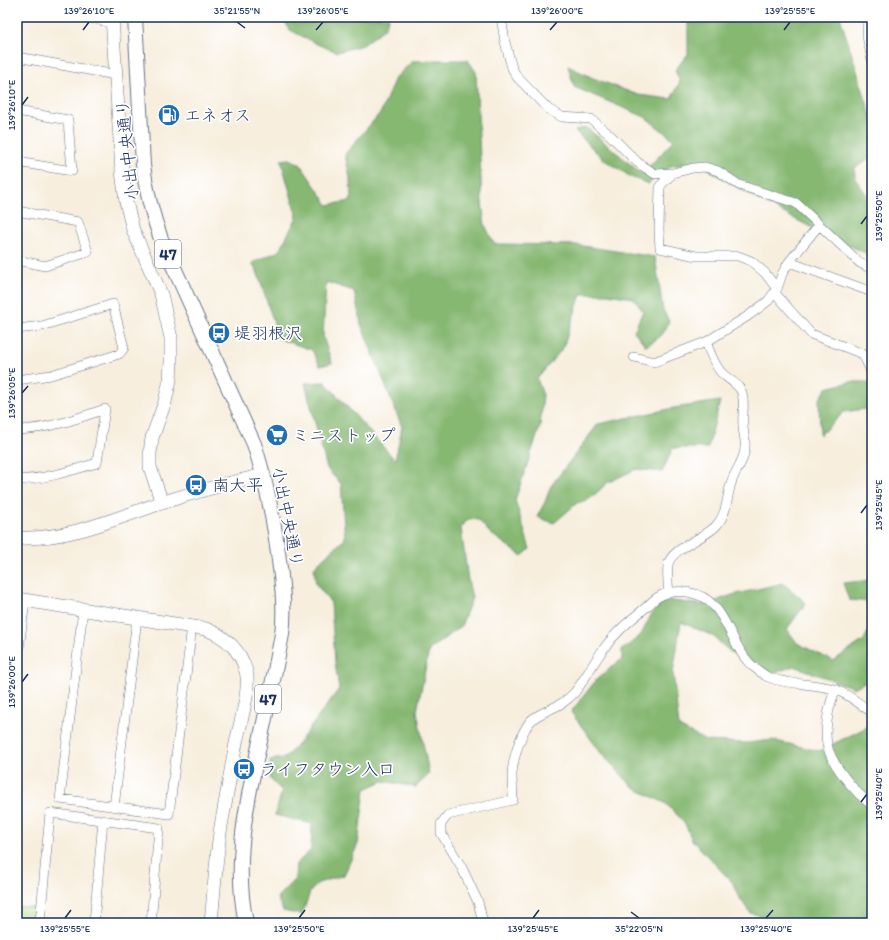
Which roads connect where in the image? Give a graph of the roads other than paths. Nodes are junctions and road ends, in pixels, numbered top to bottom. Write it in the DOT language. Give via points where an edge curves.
graph roads {
  1 [pos="86,17"];
  2 [pos="135,17"];
  3 [pos="501,17"];
  4 [pos="868,17"];
  5 [pos="112,20"];
  6 [pos="17,57"];
  7 [pos="872,60"];
  8 [pos="116,75"];
  9 [pos="17,111"];
  10 [pos="17,162"];
  11 [pos="673,173"];
  12 [pos="17,211"];
  13 [pos="819,225"];
  14 [pos="17,260"];
  15 [pos="789,262"];
  16 [pos="872,269"];
  17 [pos="776,291"];
  18 [pos="872,292"];
  19 [pos="17,329"];
  20 [pos="706,342"];
  21 [pos="634,358"];
  22 [pos="872,373"];
  23 [pos="17,380"];
  24 [pos="17,430"];
  25 [pos="264,475"];
  26 [pos="17,480"];
  27 [pos="162,503"];
  28 [pos="17,538"];
  29 [pos="669,593"];
  30 [pos="21,600"];
  31 [pos="83,610"];
  32 [pos="137,618"];
  33 [pos="192,626"];
  34 [pos="17,664"];
  35 [pos="836,689"];
  36 [pos="872,712"];
  37 [pos="872,805"];
  38 [pos="114,807"];
  39 [pos="103,820"];
  40 [pos="40,923"];
  41 [pos="94,923"];
  42 [pos="151,923"];
  43 [pos="211,923"];
  44 [pos="246,923"];
  45 [pos="483,923"];
  1 -- 5 [label="street"];
  2 -- 25 [label="main road, 小出中央通り / 47" via="143,165 152,213 161,239 254,444"];
  3 -- 11 [label="street" via="512,68 517,77 548,109 562,117 591,119 637,162 655,174"];
  4 -- 7 [label="street" via="867,36"];
  5 -- 8 [label="street"];
  6 -- 8 [label="street"];
  8 -- 27 [label="street" via="126,202 133,230 161,294 171,338 170,380 152,438 150,453 150,467"];
  9 -- 10 [label="street" via="68,120 72,171"];
  11 -- 13 [label="street" via="705,167 718,171 739,185 796,203"];
  11 -- 17 [label="street" via="660,186 660,248 696,256 738,256 751,261 765,273"];
  12 -- 14 [label="street" via="78,222 88,252 45,266"];
  13 -- 15 [label="street"];
  13 -- 16 [label="street" via="860,263"];
  15 -- 17 [label="street"];
  15 -- 18 [label="street"];
  17 -- 20 [label="street" via="768,301 748,316"];
  17 -- 22 [label="street" via="811,334 863,354"];
  19 -- 23 [label="street" via="42,326 113,304 124,348 119,354 51,375"];
  20 -- 21 [label="street" via="654,362"];
  20 -- 29 [label="street" via="721,373 742,393 745,448 742,461 732,478 722,519 670,559"];
  24 -- 26 [label="street" via="57,425 105,409 97,463 55,476"];
  25 -- 27 [label="street"];
  25 -- 44 [label="main road, 小出中央通り / 47" via="277,540 284,600 282,633 248,798 240,856 242,905"];
  27 -- 28 [label="street" via="83,531"];
  29 -- 35 [label="street" via="684,592 705,598 721,615 745,657 753,667 767,676 780,681"];
  29 -- 45 [label="street" via="658,597 616,634 575,692 563,704 528,723 515,759 512,775 513,800 448,816 441,824 441,833 462,866 478,902"];
  30 -- 31 [label="street"];
  30 -- 34 [label="street"];
  31 -- 32 [label="street"];
  31 -- 38 [label="street" via="60,799"];
  32 -- 33 [label="street"];
  32 -- 38 [label="street"];
  33 -- 38 [label="street" via="169,814"];
  33 -- 43 [label="street" via="219,634 232,644 241,656 247,672 247,689 220,829"];
  35 -- 36 [label="street"];
  35 -- 37 [label="street" via="831,698 826,733 827,745 835,764 847,781"];
  39 -- 40 [label="street" via="50,813"];
  39 -- 41 [label="street"];
  39 -- 42 [label="street" via="159,828"];
}
